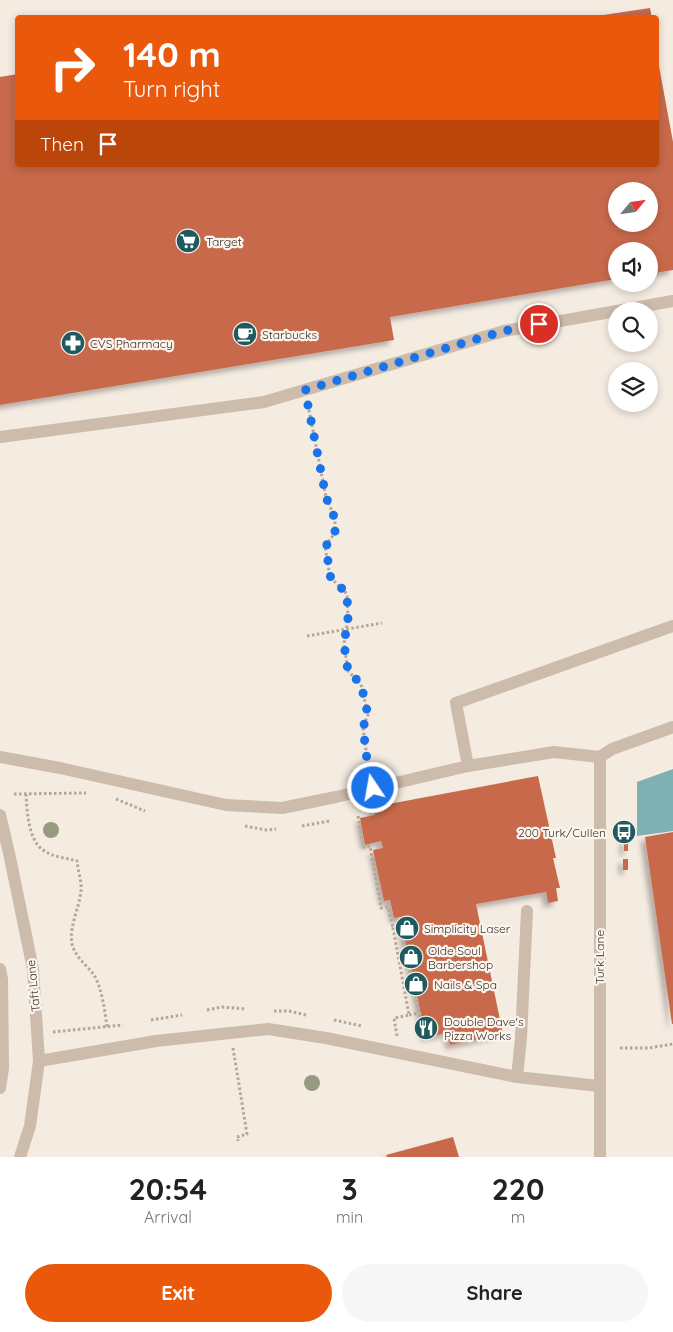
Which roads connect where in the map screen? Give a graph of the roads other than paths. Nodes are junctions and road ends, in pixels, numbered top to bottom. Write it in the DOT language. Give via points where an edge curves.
graph roads {
  1 [pos="673,300"];
  2 [pos="0,437"];
  3 [pos="673,626"];
  4 [pos="673,727"];
  5 [pos="0,757"];
  6 [pos="600,757"];
  7 [pos="468,766"];
  8 [pos="0,815"];
  9 [pos="527,911"];
  10 [pos="0,969"];
  11 [pos="39,1062"];
  12 [pos="517,1078"];
  13 [pos="599,1086"];
  14 [pos="0,1088"];
  15 [pos="20,1157"];
  16 [pos="600,1157"];
  1 -- 2 [label="street" via="504,331 264,402"];
  3 -- 7 [label="street" via="456,703"];
  4 -- 6 [label="street" via="612,749"];
  5 -- 7 [label="street" via="226,805 282,808"];
  6 -- 7 [label="street" via="554,752"];
  6 -- 13 [label="street, Turk Lane"];
  8 -- 11 [label="street, Taft Lane" via="33,969"];
  9 -- 12 [label="street"];
  10 -- 14 [label="street" via="3,1068"];
  11 -- 12 [label="street" via="156,1041 268,1029"];
  11 -- 15 [label="street, Taft Lane" via="30,1126"];
  12 -- 13 [label="street"];
  13 -- 16 [label="street, Turk Lane"];
}
